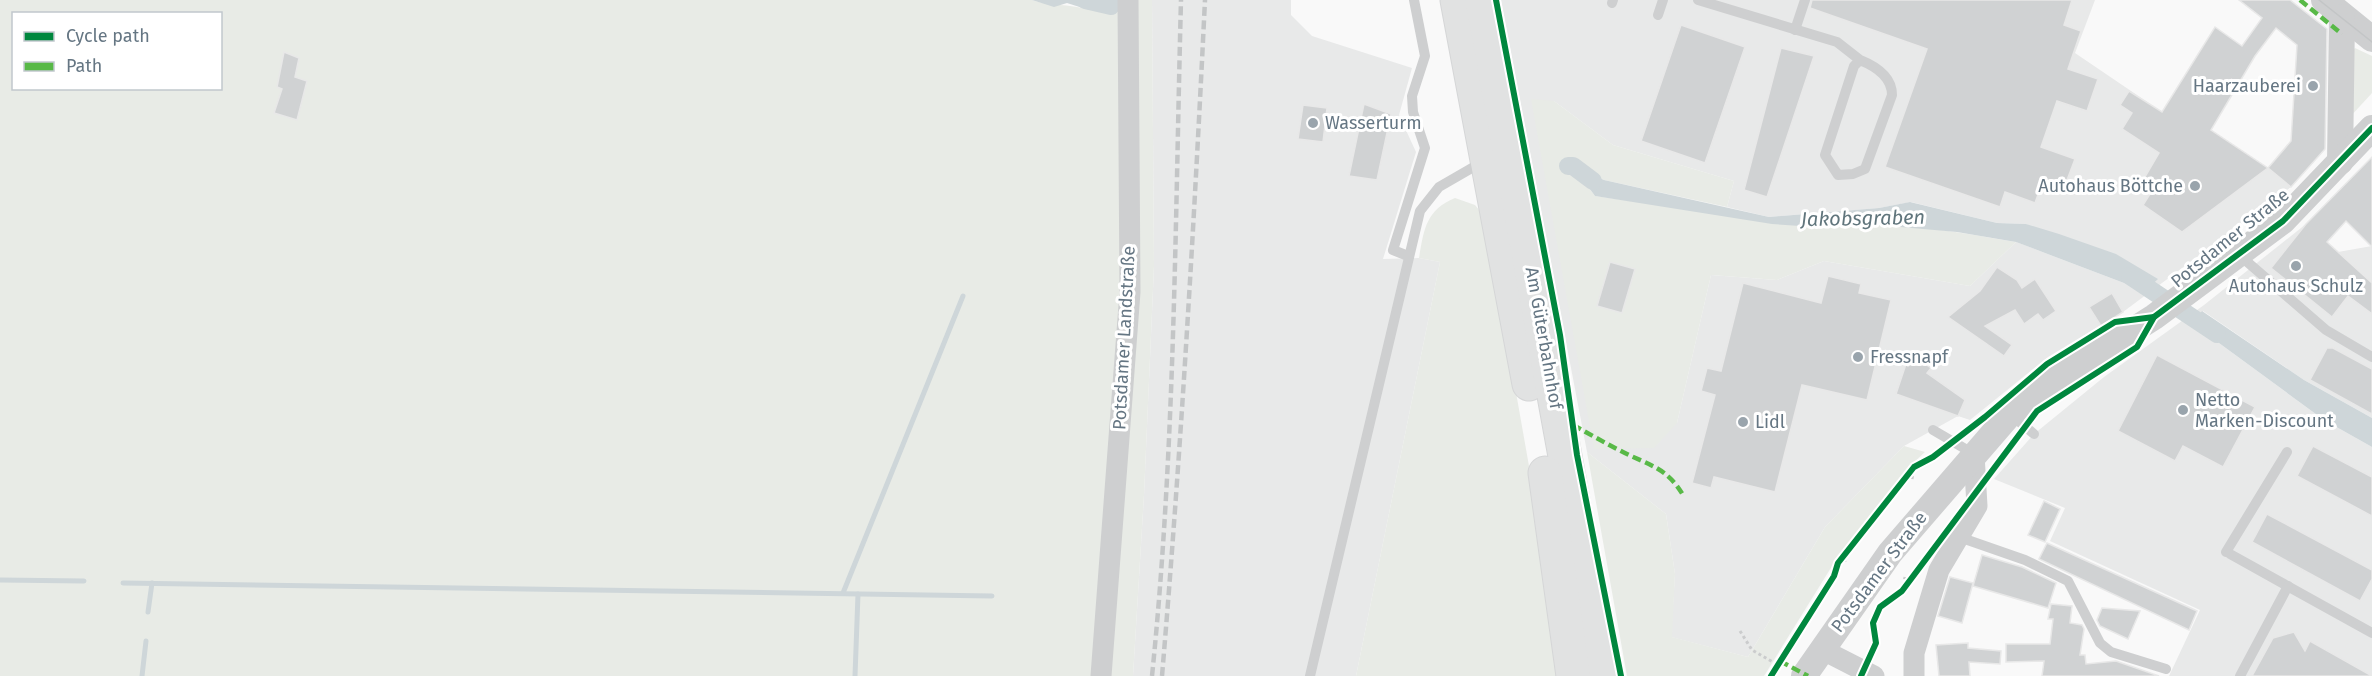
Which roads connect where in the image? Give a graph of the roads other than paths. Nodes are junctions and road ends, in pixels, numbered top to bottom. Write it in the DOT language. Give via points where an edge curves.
graph roads {
  1 [pos="1128,0"];
  2 [pos="1414,0"];
  3 [pos="1457,0"];
  4 [pos="1482,0"];
  5 [pos="1663,0"];
  6 [pos="1698,0"];
  7 [pos="1805,0"];
  8 [pos="2333,8"];
  9 [pos="1659,15"];
  10 [pos="1795,30"];
  11 [pos="2372,39"];
  12 [pos="1860,60"];
  13 [pos="2372,128"];
  14 [pos="1499,157"];
  15 [pos="2340,162"];
  16 [pos="2238,254"];
  17 [pos="1408,256"];
  18 [pos="2372,357"];
  19 [pos="2010,414"];
  20 [pos="1933,430"];
  21 [pos="2034,434"];
  22 [pos="2287,452"];
  23 [pos="1974,454"];
  24 [pos="1959,537"];
  25 [pos="2288,586"];
  26 [pos="2372,633"];
  27 [pos="1821,649"];
  28 [pos="2166,669"];
  29 [pos="1101,676"];
  30 [pos="1310,676"];
  31 [pos="1573,676"];
  32 [pos="1605,676"];
  33 [pos="1804,676"];
  34 [pos="1874,676"];
  35 [pos="1914,676"];
  36 [pos="2240,676"];
  1 -- 29 [label="street, Potsdamer Landstraße" via="1130,292"];
  2 -- 17 [label="lane" via="1425,56 1412,96 1413,111 1425,148 1393,250"];
  3 -- 14 [label="main road, Am Güterbahnhof"];
  4 -- 14 [label="main road, Am Güterbahnhof"];
  5 -- 9 [label="lane"];
  6 -- 10 [label="lane"];
  7 -- 10 [label="lane"];
  8 -- 11 [label="street"];
  8 -- 15 [label="street"];
  10 -- 12 [label="lane" via="1837,42"];
  12 -- 12 [label="lane" via="1854,66 1824,156 1838,175 1865,169 1892,95 1892,86 1884,76"];
  13 -- 15 [label="street, Potsdamer Straße"];
  14 -- 17 [label="lane" via="1439,187 1420,211"];
  14 -- 31 [label="main road, Am Güterbahnhof" via="1552,507"];
  14 -- 32 [label="main road, Am Güterbahnhof"];
  15 -- 16 [label="street, Potsdamer Straße" via="2283,221"];
  16 -- 18 [label="lane" via="2326,330"];
  16 -- 19 [label="street, Potsdamer Straße" via="2154,317 2050,383"];
  17 -- 30 [label="lane"];
  19 -- 21 [label="lane"];
  19 -- 23 [label="street, Potsdamer Straße"];
  20 -- 23 [label="lane"];
  22 -- 25 [label="lane" via="2228,553"];
  23 -- 24 [label="street" via="1977,506"];
  23 -- 27 [label="street, Potsdamer Straße" via="1890,553"];
  24 -- 28 [label="lane" via="2025,560 2068,581 2100,643 2111,652"];
  24 -- 35 [label="street" via="1939,570 1914,653"];
  25 -- 26 [label="lane"];
  25 -- 36 [label="lane"];
  27 -- 33 [label="street, Potsdamer Straße"];
  27 -- 34 [label="street"];
}
